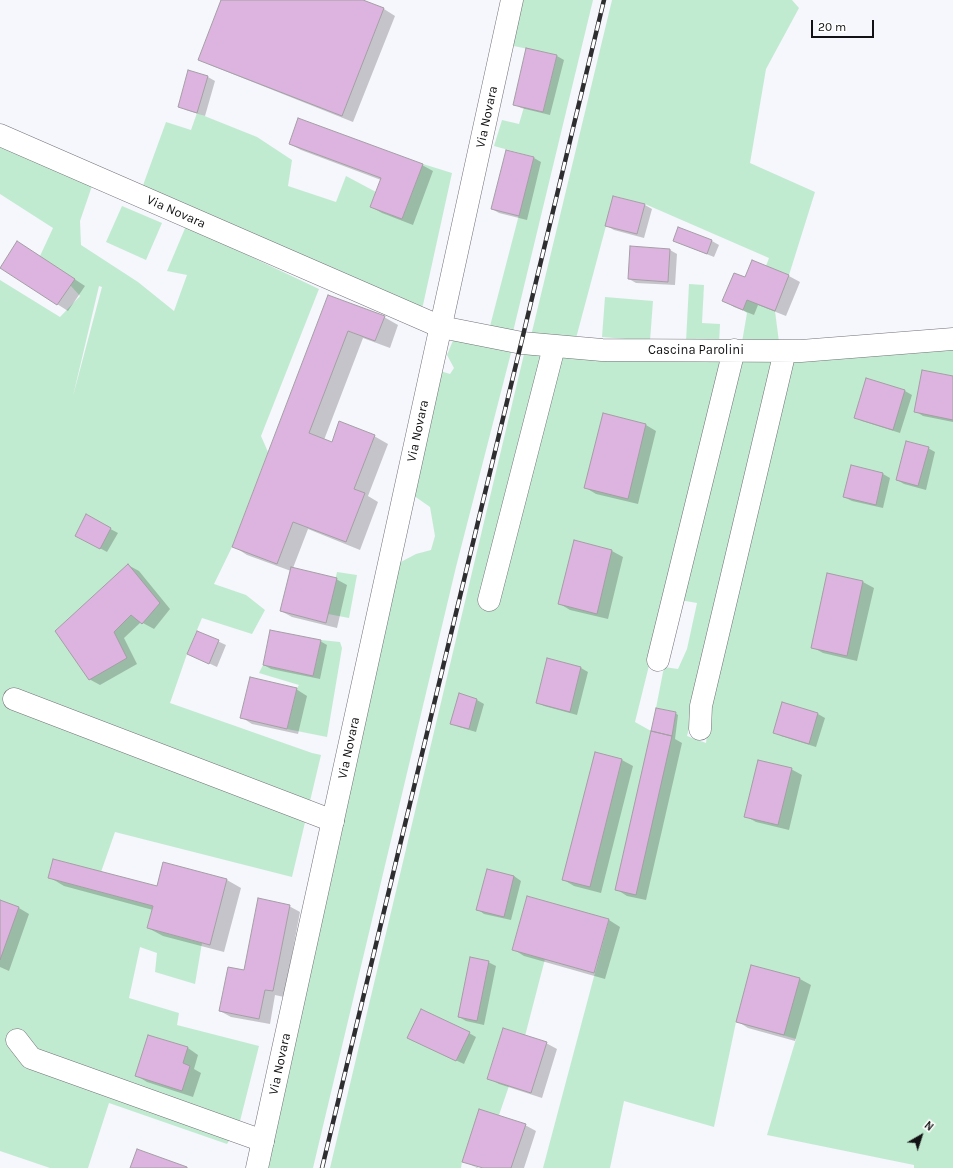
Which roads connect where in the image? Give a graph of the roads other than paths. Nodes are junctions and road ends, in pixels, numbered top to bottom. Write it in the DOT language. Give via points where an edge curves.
graph roads {
  1 [pos="512,0"];
  2 [pos="0,135"];
  3 [pos="441,327"];
  4 [pos="953,339"];
  5 [pos="554,347"];
  6 [pos="734,350"];
  7 [pos="785,351"];
  8 [pos="489,600"];
  9 [pos="658,660"];
  10 [pos="14,699"];
  11 [pos="700,729"];
  12 [pos="333,821"];
  13 [pos="17,1040"];
  14 [pos="263,1141"];
  15 [pos="257,1168"];
  1 -- 3 [label="street, Via Novara"];
  2 -- 3 [label="street, Via Novara"];
  3 -- 5 [label="street, Cascina Parolini" via="522,344"];
  3 -- 12 [label="street, Via Novara"];
  4 -- 7 [label="street, Cascina Parolini"];
  5 -- 6 [label="street, Cascina Parolini" via="602,350"];
  5 -- 8 [label="street"];
  6 -- 7 [label="street, Cascina Parolini"];
  6 -- 9 [label="street"];
  7 -- 11 [label="street" via="701,706"];
  10 -- 12 [label="street"];
  12 -- 14 [label="street, Via Novara"];
  13 -- 14 [label="street" via="31,1058"];
  14 -- 15 [label="street, Via Novara"];
}
